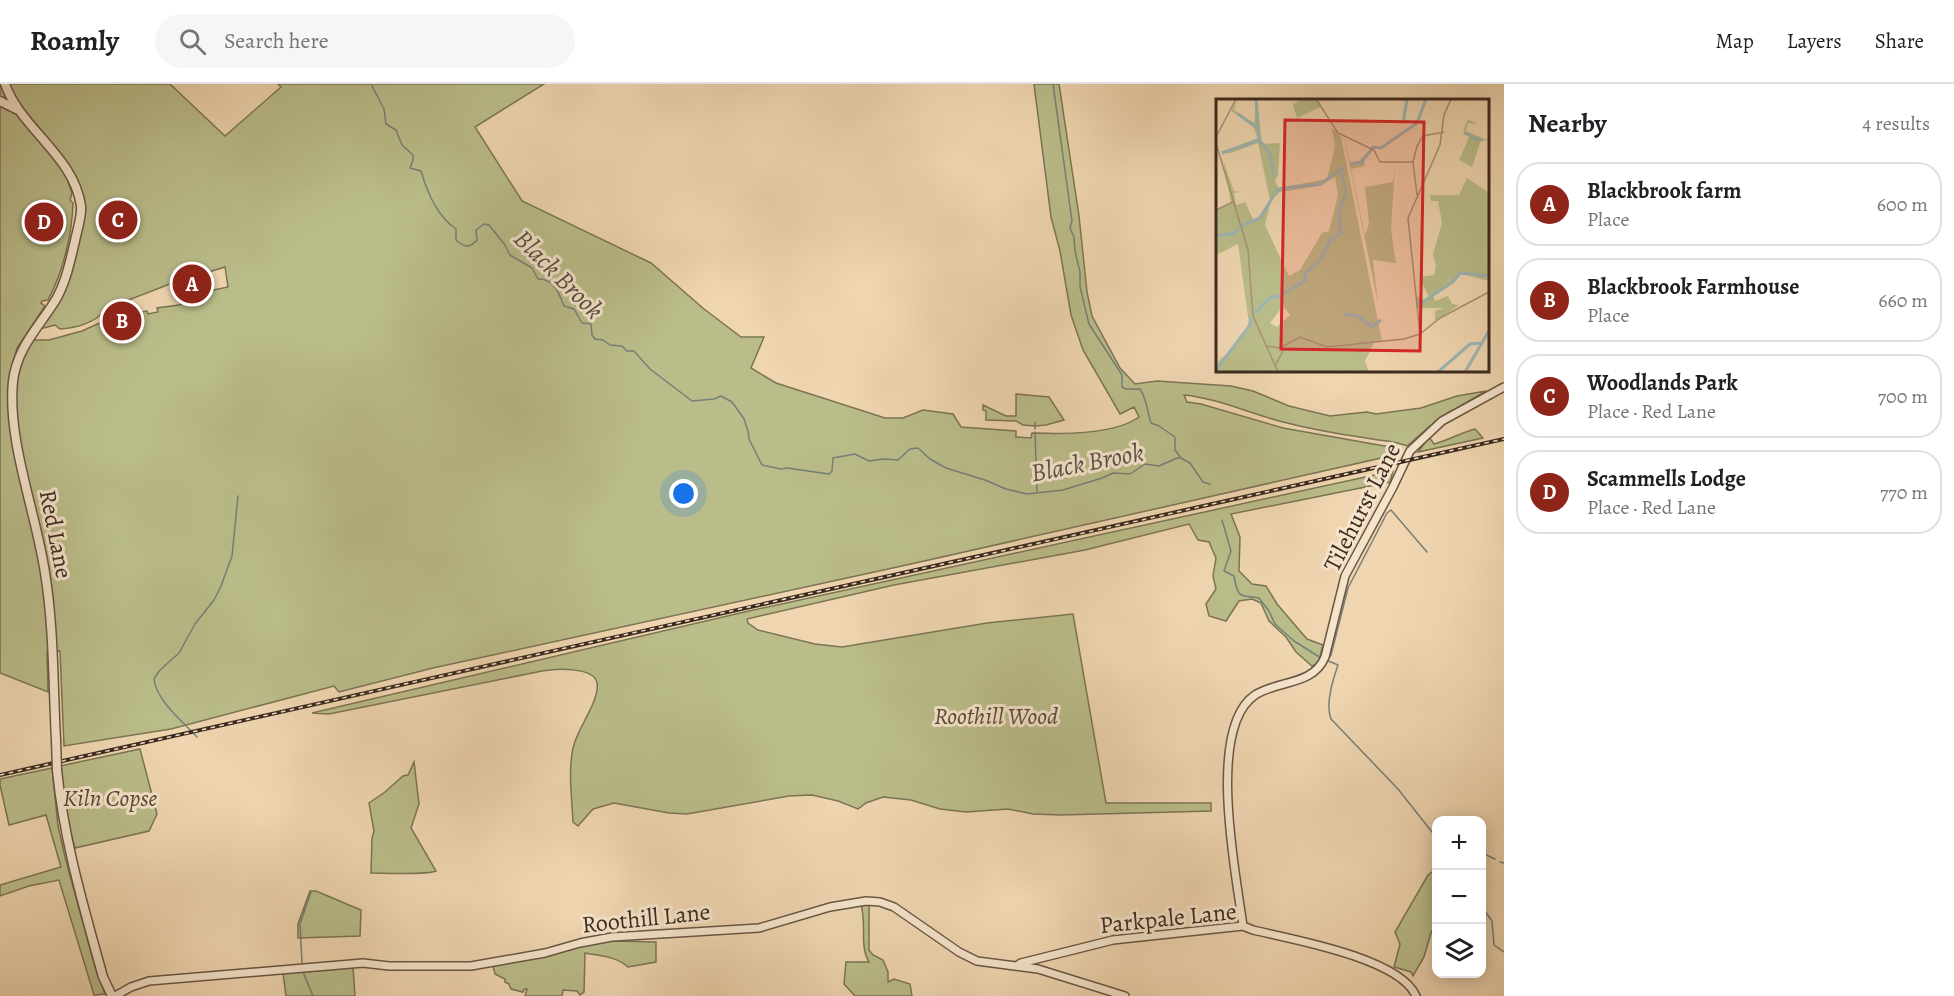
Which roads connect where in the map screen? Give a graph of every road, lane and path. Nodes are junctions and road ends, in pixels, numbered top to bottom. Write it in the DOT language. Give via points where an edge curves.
graph roads {
  1 [pos="4,84"];
  2 [pos="0,101"];
  3 [pos="16,109"];
  4 [pos="1504,387"];
  5 [pos="1243,926"];
  6 [pos="1037,959"];
  7 [pos="1018,965"];
  8 [pos="1038,969"];
  9 [pos="114,996"];
  10 [pos="1125,996"];
  11 [pos="1416,996"];
  1 -- 3 [label="street, Red Lane"];
  2 -- 3 [label="street, Red Lane"];
  3 -- 9 [label="street, Red Lane, bridge" via="70,175 80,198 81,209 63,283 22,349 13,382 16,440 45,573 61,807 70,856 103,977"];
  4 -- 5 [label="street, Tilehurst Lane" via="1442,421 1410,451 1345,576 1319,669 1304,679 1272,687 1243,706 1234,726 1228,768 1229,813"];
  5 -- 6 [label="street, Parkpale Lane" via="1113,940"];
  5 -- 11 [label="street, Parkpale Lane" via="1351,955 1399,975"];
  6 -- 7 [label="street, Parkpale Lane"];
  6 -- 8 [label="street"];
  7 -- 8 [label="street, Roothill Lane"];
  7 -- 9 [label="street, Roothill Lane" via="972,959 894,907 866,901 754,929 612,938 471,966 363,963 278,970 149,981"];
  8 -- 10 [label="street, Roothill Lane"];
}
